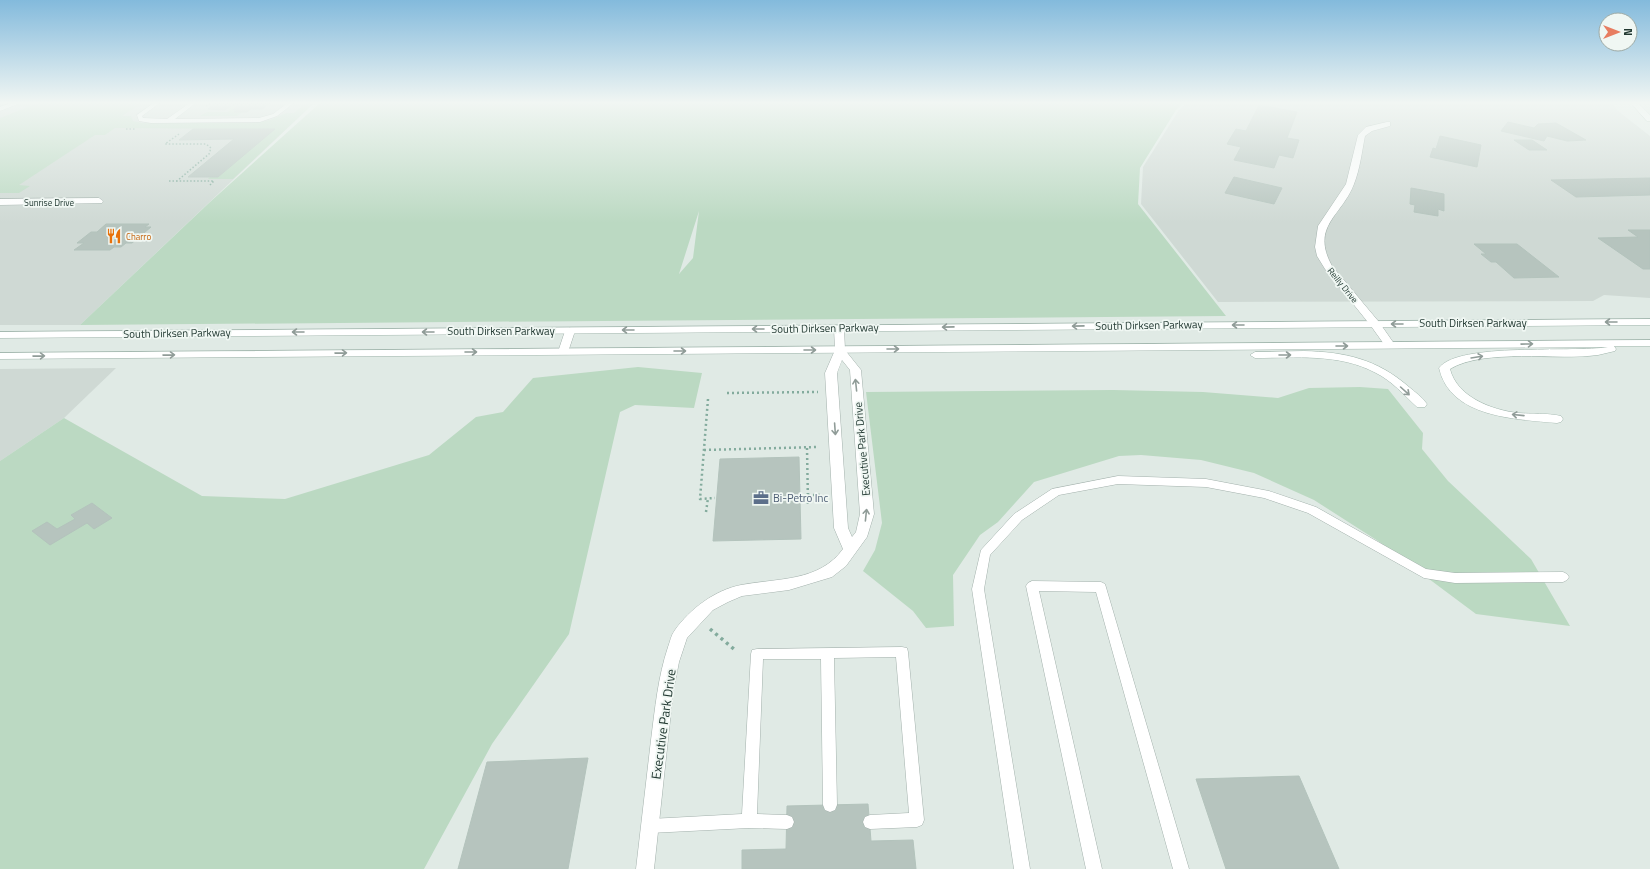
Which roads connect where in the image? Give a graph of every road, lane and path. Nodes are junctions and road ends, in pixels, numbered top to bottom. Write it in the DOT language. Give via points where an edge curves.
graph roads {
  1 [pos="167,143"];
  2 [pos="1360,143"];
  3 [pos="169,181"];
  4 [pos="177,181"];
  5 [pos="210,185"];
  6 [pos="98,201"];
  7 [pos="0,202"];
  8 [pos="1650,322"];
  9 [pos="1375,324"];
  10 [pos="839,328"];
  11 [pos="570,331"];
  12 [pos="2,336"];
  13 [pos="1650,343"];
  14 [pos="1390,345"];
  15 [pos="1037,348"];
  16 [pos="840,350"];
  17 [pos="563,352"];
  18 [pos="0,356"];
  19 [pos="822,392"];
  20 [pos="727,393"];
  21 [pos="708,399"];
  22 [pos="1421,404"];
  23 [pos="1557,419"];
  24 [pos="818,447"];
  25 [pos="807,448"];
  26 [pos="704,450"];
  27 [pos="808,495"];
  28 [pos="816,495"];
  29 [pos="708,498"];
  30 [pos="715,498"];
  31 [pos="808,504"];
  32 [pos="706,512"];
  33 [pos="850,549"];
  34 [pos="1563,577"];
  35 [pos="710,629"];
  36 [pos="735,650"];
  37 [pos="827,653"];
  38 [pos="830,805"];
  39 [pos="749,821"];
  40 [pos="787,822"];
  41 [pos="870,822"];
  42 [pos="650,826"];
  43 [pos="645,869"];
  44 [pos="1022,869"];
  45 [pos="1094,869"];
  46 [pos="1181,869"];
  1 -- 4 [label="path" via="165,144 206,144 211,148 209,154"];
  2 -- 9 [label="main road, Reilly Drive" via="1350,184 1322,226 1320,247 1328,267"];
  3 -- 4 [label="path"];
  4 -- 5 [label="path" via="214,181"];
  6 -- 7 [label="main road, Sunrise Drive"];
  8 -- 9 [label="main road, South Dirksen Parkway, one-way"];
  9 -- 10 [label="main road, South Dirksen Parkway, one-way"];
  9 -- 14 [label="main road"];
  10 -- 11 [label="main road, South Dirksen Parkway, one-way"];
  10 -- 16 [label="main road"];
  11 -- 12 [label="main road, South Dirksen Parkway, one-way"];
  11 -- 17 [label="main road"];
  14 -- 13 [label="main road, South Dirksen Parkway, one-way"];
  23 -- 13 [label="main road, one-way" via="1500,413 1480,406 1463,396 1448,382 1444,368 1461,359 1484,355 1589,353"];
  15 -- 14 [label="main road, South Dirksen Parkway, one-way"];
  16 -- 15 [label="main road, South Dirksen Parkway, one-way"];
  15 -- 22 [label="main road, one-way" via="1097,355 1312,354 1341,357 1368,365 1392,378"];
  17 -- 16 [label="main road, South Dirksen Parkway, one-way"];
  16 -- 33 [label="main road, one-way" via="831,373 841,528"];
  33 -- 16 [label="main road, Executive Park Drive, one-way" via="862,533 867,514 855,370"];
  18 -- 17 [label="main road, South Dirksen Parkway, one-way"];
  19 -- 20 [label="path"];
  21 -- 26 [label="path"];
  24 -- 25 [label="path"];
  25 -- 26 [label="path"];
  25 -- 27 [label="path"];
  26 -- 29 [label="path" via="700,499"];
  27 -- 28 [label="path"];
  27 -- 31 [label="path"];
  29 -- 30 [label="path"];
  29 -- 32 [label="path"];
  33 -- 42 [label="main road, Executive Park Drive" via="827,573 789,584 740,591 708,606 680,635 665,693"];
  34 -- 44 [label="lane" via="1454,578 1424,573 1312,510 1265,494 1206,483 1118,480 1056,492 1018,517 985,553 978,589"];
  35 -- 36 [label="path"];
  37 -- 38 [label="lane"];
  37 -- 39 [label="lane" via="757,654"];
  37 -- 41 [label="lane" via="902,652 917,820"];
  39 -- 40 [label="lane"];
  39 -- 42 [label="lane"];
  42 -- 43 [label="main road, Executive Park Drive"];
  45 -- 46 [label="lane" via="1032,586 1101,587"];
}
